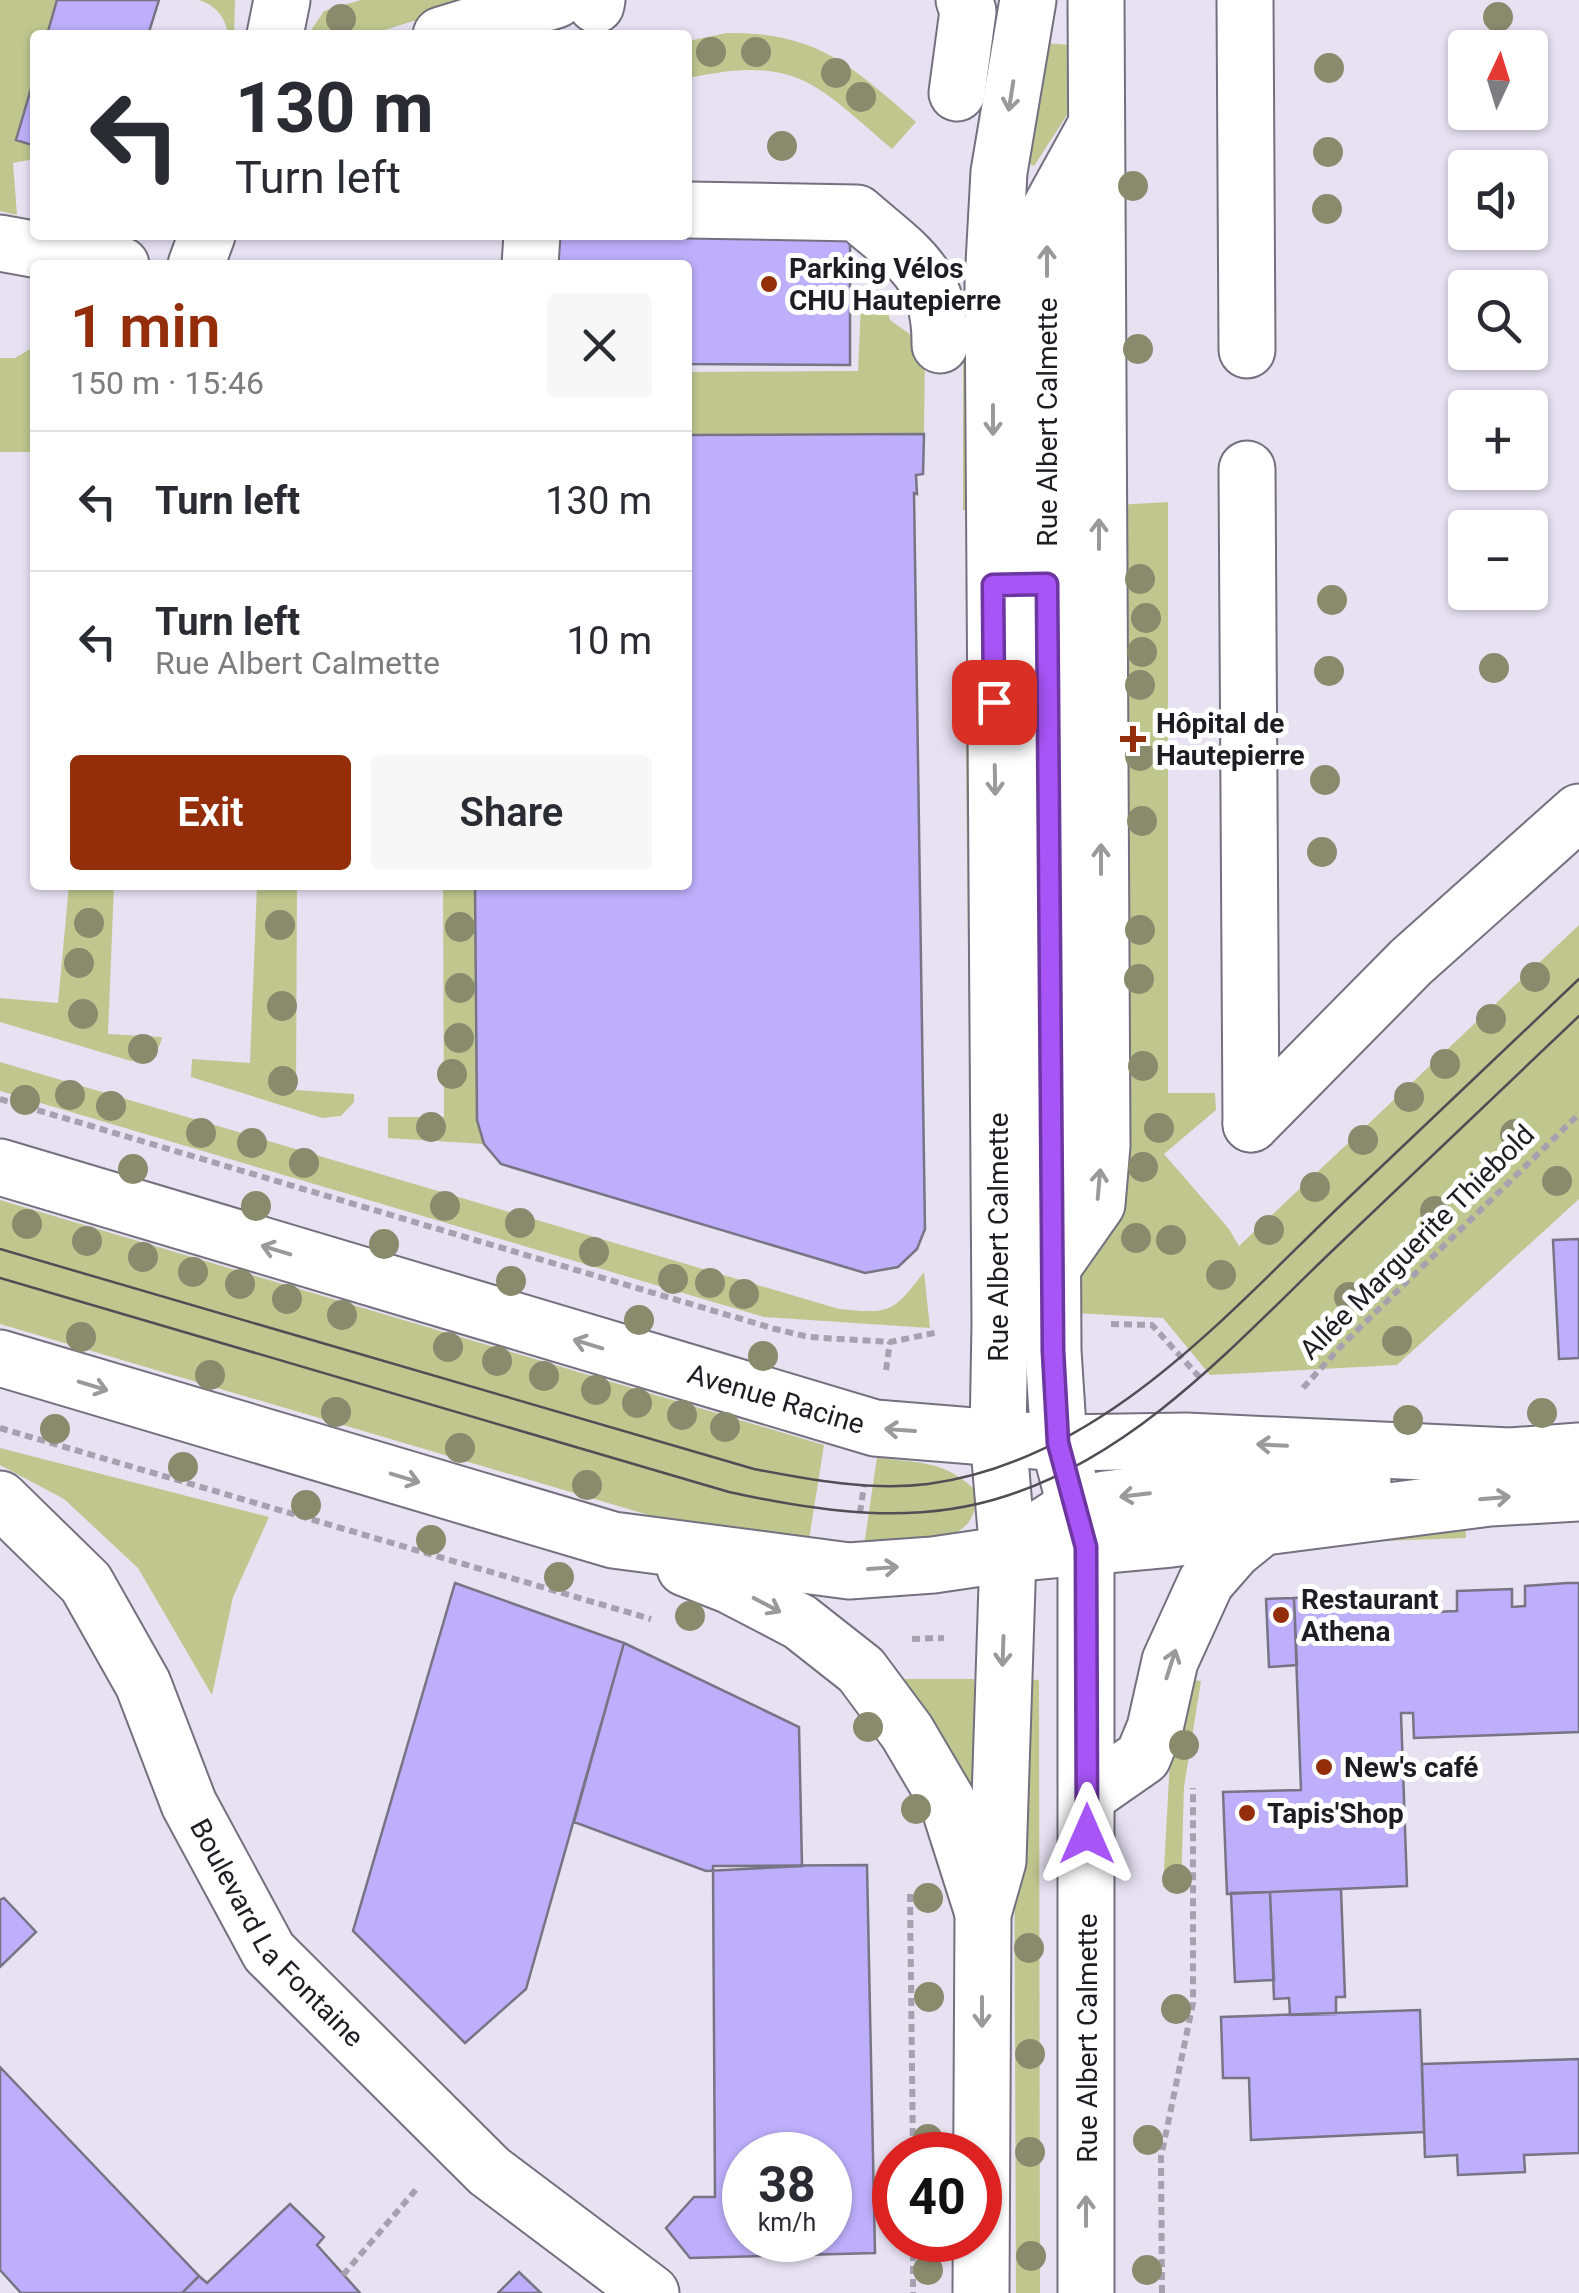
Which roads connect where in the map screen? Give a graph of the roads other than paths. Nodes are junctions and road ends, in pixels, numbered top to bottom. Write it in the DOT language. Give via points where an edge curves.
graph roads {
  1 [pos="282,0"];
  2 [pos="1096,0"];
  3 [pos="1245,0"];
  4 [pos="583,2"];
  5 [pos="978,6"];
  6 [pos="276,30"];
  7 [pos="463,30"];
  8 [pos="957,93"];
  9 [pos="1095,127"];
  10 [pos="692,210"];
  11 [pos="0,243"];
  12 [pos="94,260"];
  13 [pos="940,345"];
  14 [pos="1247,350"];
  15 [pos="1248,469"];
  16 [pos="1047,584"];
  17 [pos="993,585"];
  18 [pos="1579,812"];
  19 [pos="0,1167"];
  20 [pos="1052,1268"];
  21 [pos="0,1358"];
  22 [pos="998,1436"];
  23 [pos="1058,1443"];
  24 [pos="1579,1452"];
  25 [pos="1510,1456"];
  26 [pos="1579,1493"];
  27 [pos="0,1499"];
  28 [pos="1080,1527"];
  29 [pos="1260,1529"];
  30 [pos="613,1540"];
  31 [pos="1008,1554"];
  32 [pos="1087,1796"];
  33 [pos="983,1914"];
  34 [pos="652,2293"];
  35 [pos="981,2293"];
  36 [pos="1086,2293"];
  1 -- 6 [label="street"];
  2 -- 9 [label="street, Rue Albert Calmette"];
  3 -- 14 [label="street"];
  4 -- 7 [label="street"];
  5 -- 8 [label="street"];
  5 -- 17 [label="street, Rue Albert Calmette, one-way" via="999,172"];
  16 -- 9 [label="street, Rue Albert Calmette, one-way" via="1047,214"];
  20 -- 9 [label="street, one-way" via="1097,1204 1102,1146"];
  10 -- 13 [label="street" via="862,207 923,271 940,320"];
  11 -- 12 [label="street"];
  15 -- 18 [label="street" via="1251,1124 1411,962"];
  16 -- 17 [label="street"];
  16 -- 20 [label="street, Rue Albert Calmette"];
  17 -- 22 [label="street, Rue Albert Calmette, one-way"];
  22 -- 19 [label="street, Avenue Racine, one-way" via="844,1420"];
  20 -- 23 [label="street, Rue Albert Calmette"];
  21 -- 30 [label="street, one-way"];
  22 -- 23 [label="street, Avenue Racine"];
  22 -- 31 [label="street, Rue Albert Calmette"];
  25 -- 23 [label="street, Avenue Racine, one-way" via="1186,1441"];
  23 -- 28 [label="street, Rue Albert Calmette"];
  24 -- 25 [label="street, Avenue Racine"];
  25 -- 28 [label="street, one-way" via="1413,1478 1179,1490"];
  29 -- 26 [label="street, one-way" via="1490,1498"];
  27 -- 34 [label="street, Boulevard La Fontaine" via="86,1583 142,1684 188,1804 270,1952 489,2171"];
  28 -- 29 [label="street"];
  28 -- 31 [label="street"];
  28 -- 32 [label="street, Rue Albert Calmette"];
  32 -- 29 [label="street, one-way" via="1143,1757 1170,1661 1206,1582"];
  30 -- 31 [label="street, one-way" via="849,1571"];
  30 -- 33 [label="street, one-way" via="731,1586 800,1622 861,1670 947,1800"];
  31 -- 33 [label="street, Rue Albert Calmette, one-way" via="998,1861"];
  36 -- 32 [label="street, Rue Albert Calmette, one-way"];
  33 -- 35 [label="street, Rue Albert Calmette, one-way"];
}
